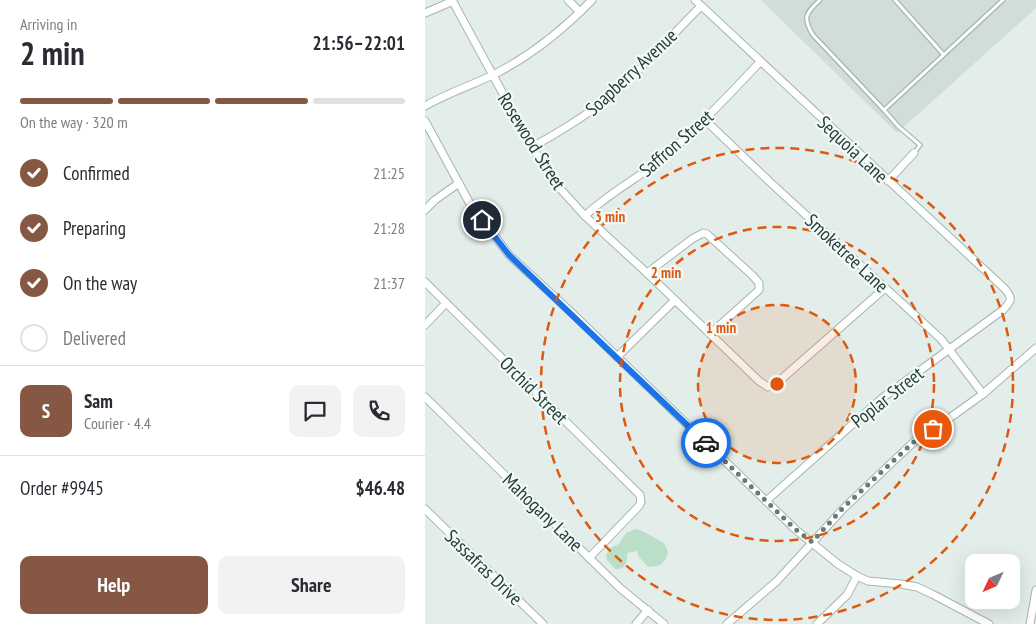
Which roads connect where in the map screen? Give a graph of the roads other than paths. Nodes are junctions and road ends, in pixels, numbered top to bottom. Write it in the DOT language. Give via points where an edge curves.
graph roads {
  1 [pos="452,0"];
  2 [pos="569,0"];
  3 [pos="592,0"];
  4 [pos="695,0"];
  5 [pos="820,0"];
  6 [pos="895,0"];
  7 [pos="1003,0"];
  8 [pos="701,6"];
  9 [pos="580,12"];
  10 [pos="425,13"];
  11 [pos="943,54"];
  12 [pos="760,62"];
  13 [pos="492,75"];
  14 [pos="425,106"];
  15 [pos="884,110"];
  16 [pos="704,119"];
  17 [pos="425,121"];
  18 [pos="532,148"];
  19 [pos="914,153"];
  20 [pos="888,181"];
  21 [pos="459,183"];
  22 [pos="425,210"];
  23 [pos="585,216"];
  24 [pos="647,273"];
  25 [pos="425,282"];
  26 [pos="885,288"];
  27 [pos="1011,298"];
  28 [pos="675,300"];
  29 [pos="446,303"];
  30 [pos="425,325"];
  31 [pos="710,334"];
  32 [pos="1036,348"];
  33 [pos="950,350"];
  34 [pos="617,357"];
  35 [pos="983,394"];
  36 [pos="425,397"];
  37 [pos="766,501"];
  38 [pos="425,509"];
  39 [pos="812,542"];
  40 [pos="589,558"];
  41 [pos="857,576"];
  42 [pos="1036,590"];
  43 [pos="648,610"];
  44 [pos="543,624"];
  45 [pos="636,624"];
  46 [pos="664,624"];
  47 [pos="727,624"];
  48 [pos="817,624"];
  49 [pos="989,624"];
  50 [pos="1030,624"];
  1 -- 10 [label="street"];
  1 -- 13 [label="street, Rosewood Street"];
  2 -- 9 [label="street"];
  3 -- 9 [label="street"];
  4 -- 8 [label="street, Sequoia Lane"];
  5 -- 15 [label="lane" via="808,12 807,26"];
  6 -- 11 [label="lane"];
  7 -- 11 [label="lane"];
  8 -- 12 [label="street, Sequoia Lane"];
  8 -- 18 [label="street, Soapberry Avenue" via="604,101"];
  9 -- 13 [label="street" via="540,46"];
  11 -- 15 [label="lane"];
  12 -- 16 [label="street, Saffron Street"];
  12 -- 20 [label="street, Sequoia Lane"];
  13 -- 14 [label="street"];
  13 -- 18 [label="street, Rosewood Street"];
  15 -- 19 [label="lane" via="920,145"];
  16 -- 23 [label="street, Saffron Street" via="659,161"];
  16 -- 26 [label="street, Smoketree Lane"];
  17 -- 21 [label="street"];
  18 -- 23 [label="street, Rosewood Street" via="555,183"];
  19 -- 20 [label="street"];
  20 -- 27 [label="street, Sequoia Lane"];
  21 -- 22 [label="street"];
  21 -- 34 [label="street" via="509,255"];
  23 -- 24 [label="street, Rosewood Street"];
  24 -- 28 [label="street, Rosewood Street"];
  24 -- 31 [label="street" via="703,233 753,276 759,283 759,290"];
  25 -- 29 [label="street, Orchid Street"];
  26 -- 31 [label="street, Rosewood Street" via="777,383 768,387"];
  26 -- 33 [label="street, Smoketree Lane"];
  27 -- 33 [label="street, Poplar Street" via="1003,310"];
  28 -- 31 [label="street, Rosewood Street"];
  28 -- 34 [label="street"];
  29 -- 30 [label="street"];
  29 -- 40 [label="street, Orchid Street" via="642,498 639,506"];
  32 -- 35 [label="street"];
  33 -- 35 [label="street, Smoketree Lane"];
  33 -- 37 [label="street, Poplar Street" via="881,399"];
  34 -- 37 [label="street"];
  35 -- 39 [label="street" via="919,437 843,508"];
  36 -- 40 [label="street, Mahogany Lane"];
  37 -- 39 [label="street"];
  38 -- 44 [label="street, Sassafras Drive"];
  39 -- 41 [label="street"];
  39 -- 47 [label="street" via="777,581"];
  40 -- 43 [label="street, Mahogany Lane"];
  41 -- 48 [label="street" via="847,595"];
  41 -- 49 [label="street" via="868,581 917,588"];
  42 -- 50 [label="street"];
  43 -- 45 [label="street"];
  43 -- 46 [label="street, Mahogany Lane"];
}
